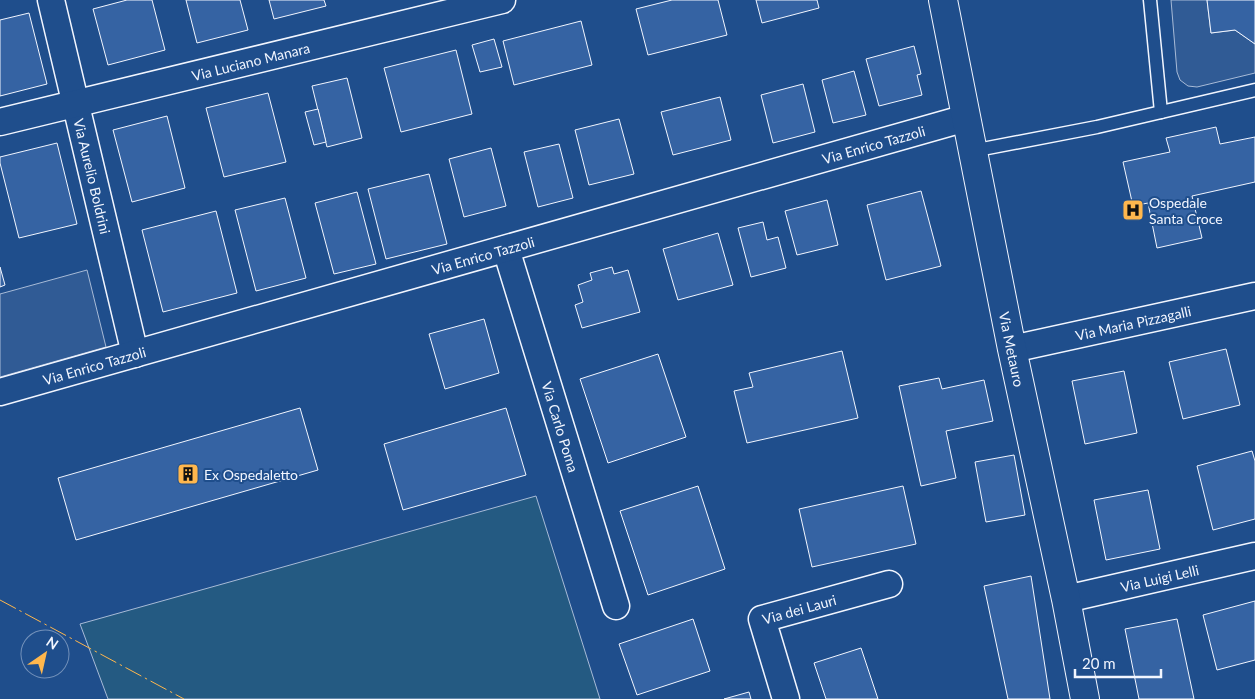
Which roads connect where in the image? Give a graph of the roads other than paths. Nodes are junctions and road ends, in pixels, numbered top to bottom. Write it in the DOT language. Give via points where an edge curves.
graph roads {
  1 [pos="51,0"];
  2 [pos="502,0"];
  3 [pos="943,0"];
  4 [pos="1150,0"];
  5 [pos="1255,90"];
  6 [pos="76,104"];
  7 [pos="1162,112"];
  8 [pos="966,118"];
  9 [pos="0,122"];
  10 [pos="972,151"];
  11 [pos="506,249"];
  12 [pos="1255,296"];
  13 [pos="1012,349"];
  14 [pos="136,354"];
  15 [pos="0,392"];
  16 [pos="1255,556"];
  17 [pos="889,584"];
  18 [pos="1066,599"];
  19 [pos="616,606"];
  20 [pos="786,699"];
  21 [pos="1085,699"];
  1 -- 6 [label="street, Via Aurelio Boldrini"];
  2 -- 6 [label="street, Via Luciano Manara"];
  3 -- 8 [label="street, Via Metauro"];
  4 -- 7 [label="lane"];
  5 -- 7 [label="lane"];
  6 -- 9 [label="street, Via Luciano Manara"];
  6 -- 14 [label="street, Via Aurelio Boldrini"];
  7 -- 10 [label="lane"];
  8 -- 10 [label="street, Via Metauro"];
  8 -- 11 [label="street, Via Enrico Tazzoli"];
  10 -- 13 [label="street, Via Metauro"];
  11 -- 14 [label="street, Via Enrico Tazzoli"];
  11 -- 19 [label="street, Via Carlo Poma"];
  12 -- 13 [label="street, Via Maria Pizzagalli"];
  13 -- 18 [label="street, Via Metauro"];
  14 -- 15 [label="street, Via Enrico Tazzoli"];
  16 -- 18 [label="street, Via Luigi Lelli"];
  17 -- 20 [label="street, Via dei Lauri" via="762,620"];
  18 -- 21 [label="street, Via Metauro"];
}
